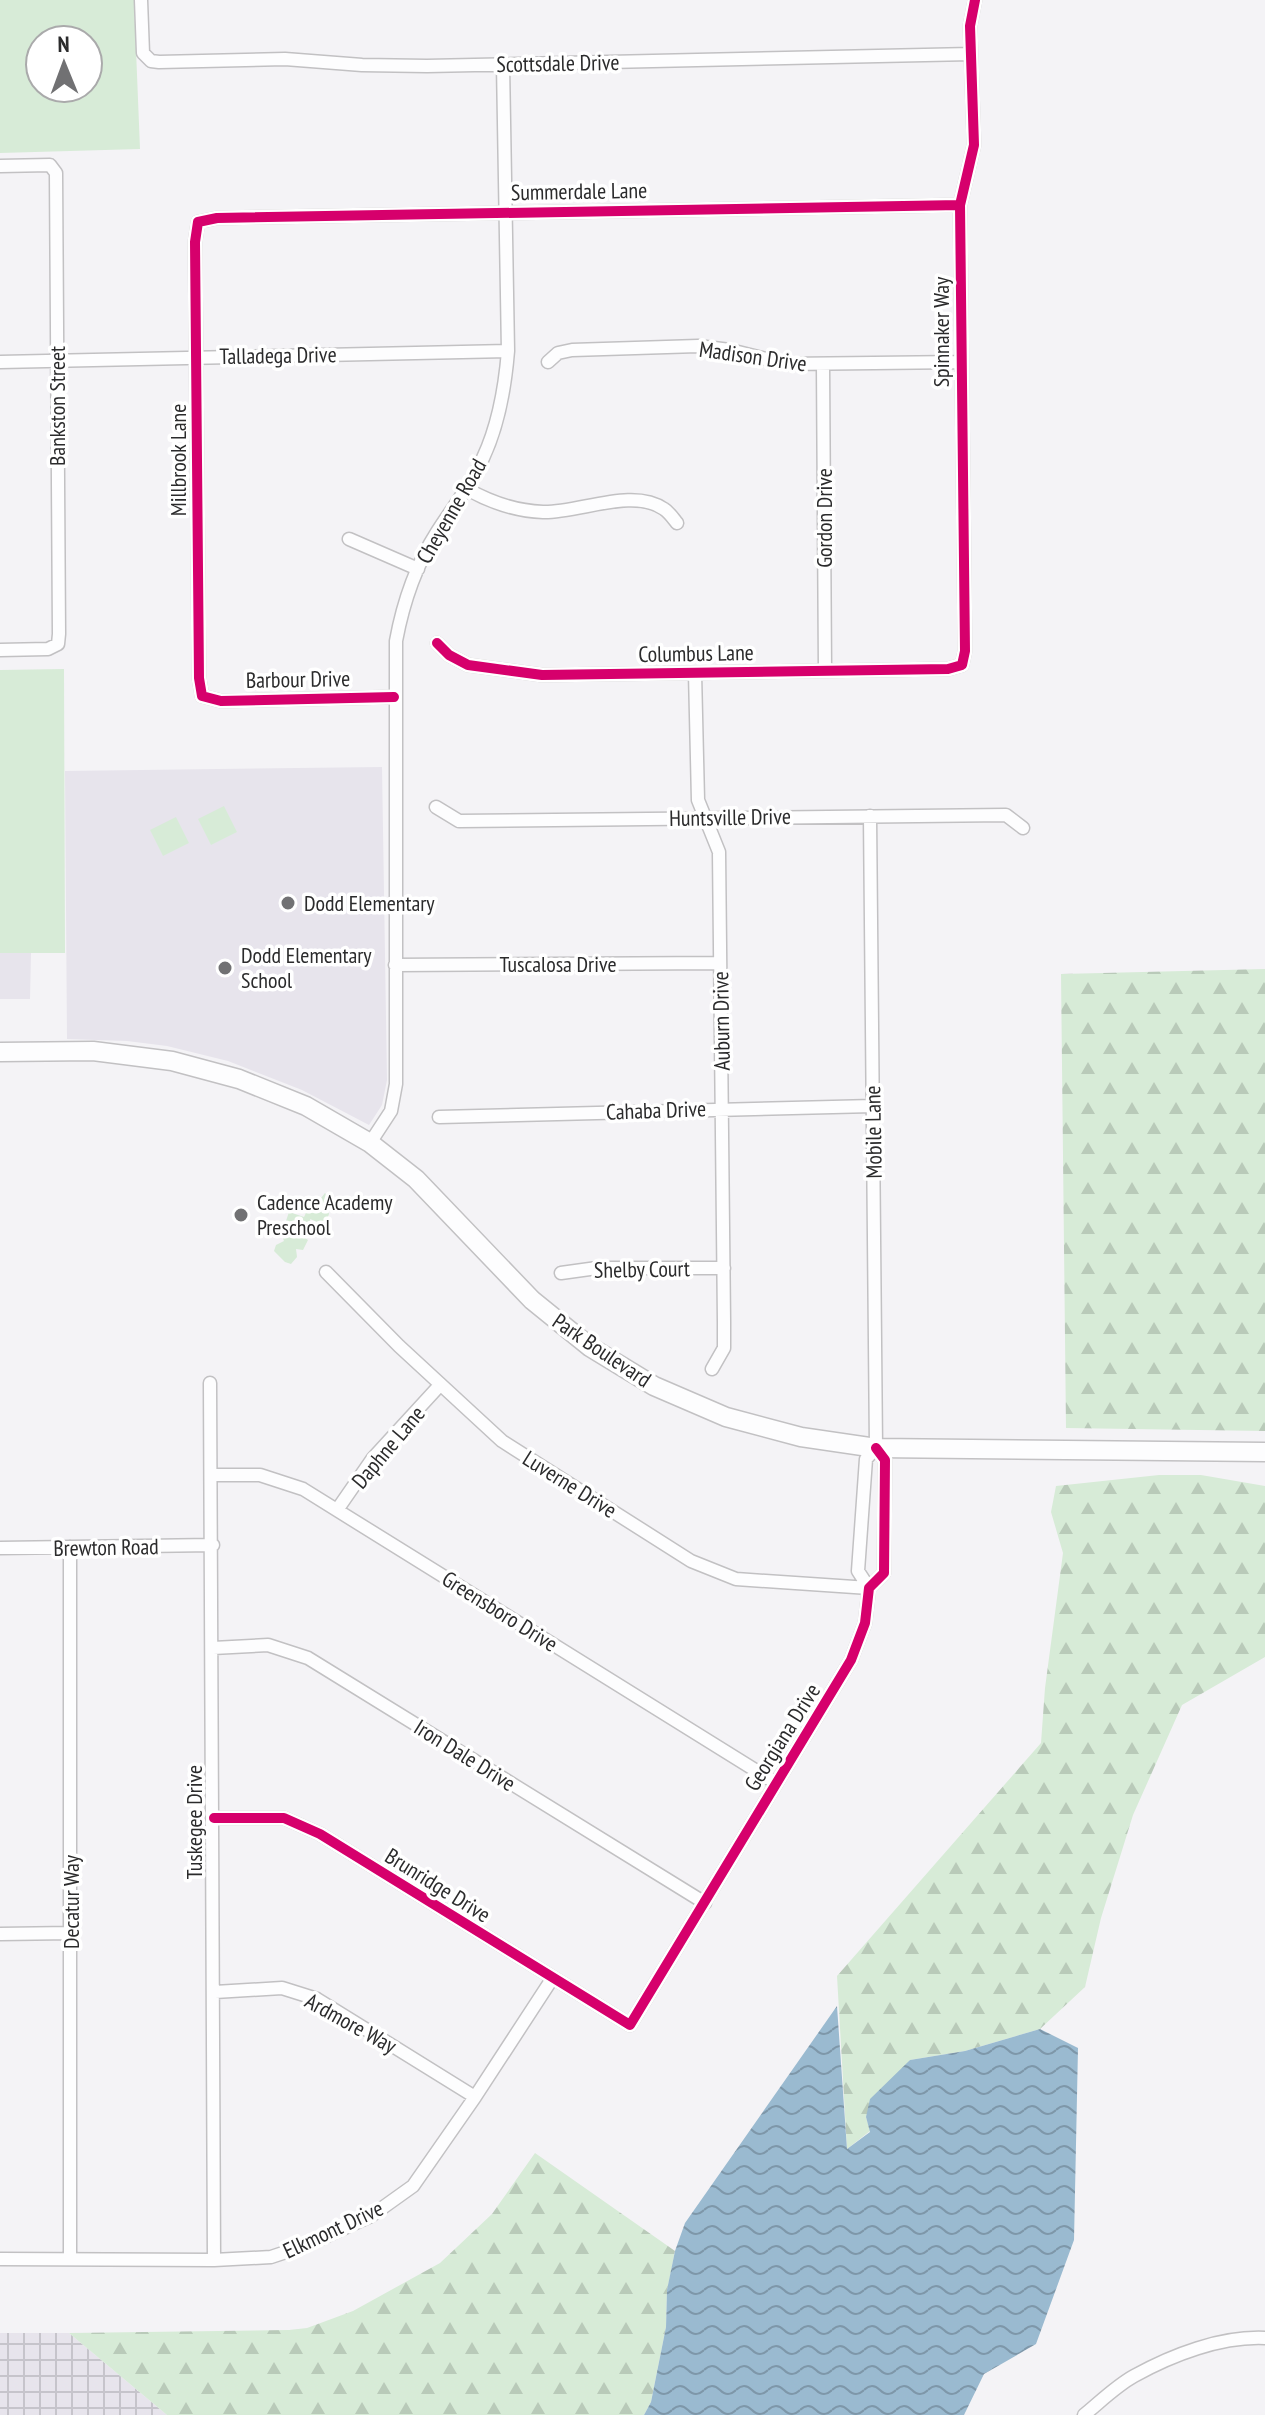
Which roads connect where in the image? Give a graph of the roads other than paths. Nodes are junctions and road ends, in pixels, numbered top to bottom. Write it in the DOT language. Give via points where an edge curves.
graph roads {
  1 [pos="141,0"];
  2 [pos="975,0"];
  3 [pos="971,54"];
  4 [pos="503,65"];
  5 [pos="0,166"];
  6 [pos="960,205"];
  7 [pos="506,212"];
  8 [pos="198,222"];
  9 [pos="508,351"];
  10 [pos="197,357"];
  11 [pos="57,361"];
  12 [pos="0,362"];
  13 [pos="548,362"];
  14 [pos="961,362"];
  15 [pos="823,365"];
  16 [pos="467,489"];
  17 [pos="677,523"];
  18 [pos="349,539"];
  19 [pos="418,569"];
  20 [pos="437,643"];
  21 [pos="0,650"];
  22 [pos="962,665"];
  23 [pos="825,671"];
  24 [pos="695,673"];
  25 [pos="202,696"];
  26 [pos="394,697"];
  27 [pos="436,807"];
  28 [pos="870,816"];
  29 [pos="705,817"];
  30 [pos="1023,828"];
  31 [pos="720,963"];
  32 [pos="395,965"];
  33 [pos="6,1053"];
  34 [pos="873,1106"];
  35 [pos="722,1108"];
  36 [pos="439,1117"];
  37 [pos="370,1143"];
  38 [pos="724,1268"];
  39 [pos="326,1272"];
  40 [pos="561,1273"];
  41 [pos="712,1369"];
  42 [pos="210,1383"];
  43 [pos="440,1385"];
  44 [pos="876,1448"];
  45 [pos="1265,1452"];
  46 [pos="212,1475"];
  47 [pos="337,1510"];
  48 [pos="213,1545"];
  49 [pos="70,1547"];
  50 [pos="0,1548"];
  51 [pos="869,1588"];
  52 [pos="213,1648"];
  53 [pos="776,1783"];
  54 [pos="214,1818"];
  55 [pos="705,1903"];
  56 [pos="71,1933"];
  57 [pos="0,1934"];
  58 [pos="552,1979"];
  59 [pos="215,1992"];
  60 [pos="630,2025"];
  61 [pos="475,2097"];
  62 [pos="70,2258"];
  63 [pos="0,2259"];
  64 [pos="214,2260"];
  65 [pos="1265,2338"];
  66 [pos="1084,2415"];
  1 -- 4 [label="street, Scottsdale Drive" via="142,45 146,58 159,62 285,59"];
  2 -- 3 [label="street, Spinnaker Way"];
  3 -- 4 [label="street, Scottsdale Drive"];
  3 -- 6 [label="street, Spinnaker Way" via="974,145"];
  4 -- 7 [label="street, Cheyenne Road"];
  5 -- 11 [label="street, Bankston Street" via="42,165 54,168 57,178"];
  6 -- 7 [label="street, Summerdale Lane"];
  6 -- 14 [label="street, Spinnaker Way"];
  7 -- 8 [label="street, Summerdale Lane"];
  7 -- 9 [label="street, Cheyenne Road"];
  8 -- 10 [label="street, Millbrook Lane"];
  9 -- 10 [label="street, Talladega Drive"];
  9 -- 16 [label="street, Cheyenne Road" via="497,423"];
  10 -- 11 [label="street, Talladega Drive"];
  10 -- 25 [label="street, Millbrook Lane"];
  11 -- 12 [label="street, Talladega Drive"];
  11 -- 21 [label="street, Bankston Street" via="58,644"];
  13 -- 15 [label="street, Madison Drive" via="572,350 698,346 786,364"];
  14 -- 15 [label="street, Madison Drive"];
  14 -- 22 [label="street, Spinnaker Way"];
  15 -- 23 [label="street, Gordon Drive"];
  16 -- 17 [label="street" via="507,506 542,512 638,501 663,508"];
  16 -- 19 [label="street, Cheyenne Road"];
  18 -- 19 [label="street"];
  19 -- 26 [label="street, Cheyenne Road" via="402,609"];
  20 -- 24 [label="street, Columbus Lane" via="468,665 507,672"];
  22 -- 23 [label="street, Columbus Lane"];
  23 -- 24 [label="street, Columbus Lane"];
  24 -- 29 [label="street, Auburn Drive" via="698,800"];
  25 -- 26 [label="street, Barbour Drive" via="221,701"];
  26 -- 32 [label="street, Cheyenne Road"];
  27 -- 29 [label="street, Huntsville Drive" via="459,821"];
  28 -- 29 [label="street, Huntsville Drive"];
  28 -- 30 [label="street, Huntsville Drive" via="1006,815"];
  28 -- 34 [label="street, Mobile Lane"];
  29 -- 31 [label="street, Auburn Drive" via="719,852"];
  31 -- 32 [label="street, Tuscalosa Drive"];
  31 -- 35 [label="street, Auburn Drive"];
  32 -- 37 [label="street, Cheyenne Road" via="395,1098"];
  33 -- 37 [label="main road, Park Boulevard" via="106,1052 217,1072 306,1106"];
  34 -- 35 [label="street, Cahaba Drive"];
  34 -- 44 [label="street, Mobile Lane"];
  35 -- 36 [label="street, Cahaba Drive"];
  35 -- 38 [label="street, Auburn Drive"];
  37 -- 44 [label="main road, Park Boulevard" via="435,1198 542,1309 612,1362 726,1417 801,1437"];
  38 -- 40 [label="street, Shelby Court"];
  38 -- 41 [label="street, Auburn Drive" via="724,1348"];
  39 -- 43 [label="street, Luverne Drive"];
  42 -- 46 [label="street, Tuskegee Drive"];
  43 -- 47 [label="street, Daphne Lane" via="373,1458"];
  43 -- 51 [label="street, Luverne Drive" via="502,1441 691,1561 736,1579"];
  44 -- 45 [label="main road, Park Boulevard"];
  44 -- 51 [label="street, Georgiana Drive" via="866,1459 858,1571"];
  44 -- 51 [label="street, Georgiana Drive" via="885,1460 884,1573"];
  46 -- 47 [label="street, Greensboro Drive" via="260,1475 303,1489"];
  46 -- 48 [label="street, Tuskegee Drive"];
  47 -- 53 [label="street, Greensboro Drive"];
  48 -- 49 [label="street, Brewton Road"];
  48 -- 52 [label="street, Tuskegee Drive"];
  49 -- 50 [label="street, Brewton Road"];
  49 -- 56 [label="street, Decatur Way"];
  51 -- 53 [label="street, Georgiana Drive" via="865,1623 851,1660"];
  52 -- 54 [label="street, Tuskegee Drive"];
  52 -- 55 [label="street, Iron Dale Drive" via="268,1645 308,1658"];
  53 -- 55 [label="street, Georgiana Drive"];
  54 -- 58 [label="street, Brunridge Drive" via="284,1818 320,1834"];
  54 -- 59 [label="street, Tuskegee Drive"];
  55 -- 60 [label="street, Georgiana Drive"];
  56 -- 57 [label="street"];
  56 -- 62 [label="street, Decatur Way"];
  58 -- 60 [label="street, Brunridge Drive"];
  58 -- 61 [label="street, Elkmont Drive"];
  59 -- 61 [label="street, Ardmore Way" via="282,1988 317,1999"];
  59 -- 64 [label="street, Tuskegee Drive"];
  61 -- 64 [label="street, Elkmont Drive" via="413,2186 371,2216 271,2257"];
  62 -- 63 [label="street, Elkmont Drive"];
  62 -- 64 [label="street, Elkmont Drive"];
  65 -- 66 [label="street" via="1192,2350 1132,2377"];
}
